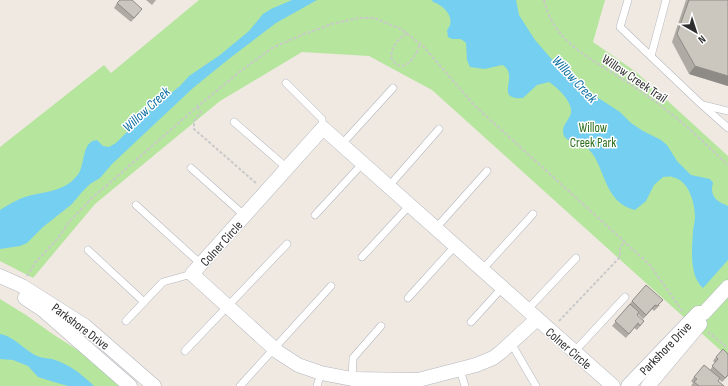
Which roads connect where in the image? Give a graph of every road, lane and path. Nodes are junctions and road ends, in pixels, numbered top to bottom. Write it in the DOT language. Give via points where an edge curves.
graph roads {
  1 [pos="544,0"];
  2 [pos="628,0"];
  3 [pos="666,0"];
  4 [pos="407,33"];
  5 [pos="420,43"];
  6 [pos="651,56"];
  7 [pos="286,84"];
  8 [pos="393,88"];
  9 [pos="701,104"];
  10 [pos="197,107"];
  11 [pos="728,111"];
  12 [pos="234,122"];
  13 [pos="323,128"];
  14 [pos="728,128"];
  15 [pos="439,129"];
  16 [pos="342,144"];
  17 [pos="363,164"];
  18 [pos="728,165"];
  19 [pos="191,168"];
  20 [pos="287,168"];
  21 [pos="487,171"];
  22 [pos="389,186"];
  23 [pos="266,192"];
  24 [pos="136,205"];
  25 [pos="410,205"];
  26 [pos="533,214"];
  27 [pos="315,215"];
  28 [pos="245,216"];
  29 [pos="436,228"];
  30 [pos="625,242"];
  31 [pos="287,244"];
  32 [pos="455,246"];
  33 [pos="88,250"];
  34 [pos="362,257"];
  35 [pos="576,258"];
  36 [pos="197,269"];
  37 [pos="482,270"];
  38 [pos="0,276"];
  39 [pos="0,284"];
  40 [pos="332,286"];
  41 [pos="728,286"];
  42 [pos="502,288"];
  43 [pos="625,297"];
  44 [pos="408,298"];
  45 [pos="144,302"];
  46 [pos="228,307"];
  47 [pos="704,312"];
  48 [pos="532,315"];
  49 [pos="126,321"];
  50 [pos="472,322"];
  51 [pos="381,326"];
  52 [pos="550,331"];
  53 [pos="707,332"];
  54 [pos="511,343"];
  55 [pos="728,348"];
  56 [pos="274,349"];
  57 [pos="185,351"];
  58 [pos="574,352"];
  59 [pos="460,370"];
  60 [pos="319,379"];
  61 [pos="352,379"];
  62 [pos="376,383"];
  63 [pos="418,383"];
  64 [pos="130,386"];
  65 [pos="154,386"];
  66 [pos="240,386"];
  67 [pos="465,386"];
  68 [pos="536,386"];
  69 [pos="613,386"];
  70 [pos="628,386"];
  71 [pos="648,386"];
  1 -- 18 [label="path, Willow Creek Trail" via="547,13 558,32 577,50 667,110"];
  2 -- 6 [label="lane" via="620,27"];
  3 -- 6 [label="lane"];
  4 -- 5 [label="path" via="400,38 392,51 391,57 397,64 402,66 410,62 416,56"];
  6 -- 9 [label="lane"];
  7 -- 13 [label="lane" via="322,119"];
  8 -- 16 [label="lane"];
  9 -- 11 [label="lane"];
  9 -- 14 [label="lane"];
  10 -- 23 [label="path" via="201,112 194,120 194,128"];
  12 -- 20 [label="lane"];
  13 -- 16 [label="street, Colner Circle"];
  13 -- 20 [label="street, Colner Circle"];
  15 -- 22 [label="lane"];
  16 -- 17 [label="street, Colner Circle"];
  17 -- 22 [label="street, Colner Circle"];
  17 -- 27 [label="lane"];
  19 -- 28 [label="lane"];
  20 -- 23 [label="street, Colner Circle"];
  21 -- 29 [label="lane"];
  22 -- 25 [label="street, Colner Circle"];
  23 -- 28 [label="street, Colner Circle"];
  24 -- 36 [label="lane"];
  25 -- 29 [label="street, Colner Circle"];
  25 -- 34 [label="lane"];
  26 -- 37 [label="lane"];
  28 -- 36 [label="street, Colner Circle"];
  29 -- 32 [label="street, Colner Circle"];
  30 -- 52 [label="path" via="620,247 620,257"];
  31 -- 46 [label="lane"];
  32 -- 37 [label="street, Colner Circle"];
  32 -- 44 [label="lane"];
  33 -- 45 [label="lane"];
  35 -- 48 [label="lane"];
  36 -- 45 [label="lane" via="163,282"];
  36 -- 46 [label="street, Colner Circle"];
  37 -- 42 [label="street, Colner Circle"];
  38 -- 65 [label="street, Parkshore Drive" via="22,286 85,326"];
  39 -- 64 [label="street, Parkshore Drive" via="42,310"];
  40 -- 56 [label="lane"];
  41 -- 47 [label="street, Parkshore Drive"];
  42 -- 48 [label="street, Colner Circle"];
  42 -- 50 [label="lane"];
  43 -- 58 [label="lane"];
  45 -- 49 [label="lane"];
  46 -- 56 [label="street, Colner Circle"];
  46 -- 57 [label="lane"];
  47 -- 70 [label="street, Parkshore Drive" via="698,313"];
  47 -- 71 [label="street, Parkshore Drive" via="705,319"];
  48 -- 52 [label="street, Colner Circle"];
  48 -- 54 [label="street, Colner Circle"];
  51 -- 61 [label="lane" via="353,358"];
  52 -- 58 [label="street, Colner Circle"];
  53 -- 55 [label="path"];
  54 -- 59 [label="street, Colner Circle" via="493,358"];
  54 -- 68 [label="lane"];
  56 -- 60 [label="street, Colner Circle"];
  56 -- 66 [label="lane"];
  58 -- 69 [label="street, Colner Circle"];
  59 -- 63 [label="street, Colner Circle"];
  59 -- 67 [label="lane"];
  60 -- 61 [label="street, Colner Circle"];
  61 -- 62 [label="street, Colner Circle"];
  62 -- 63 [label="street, Colner Circle"];
}
